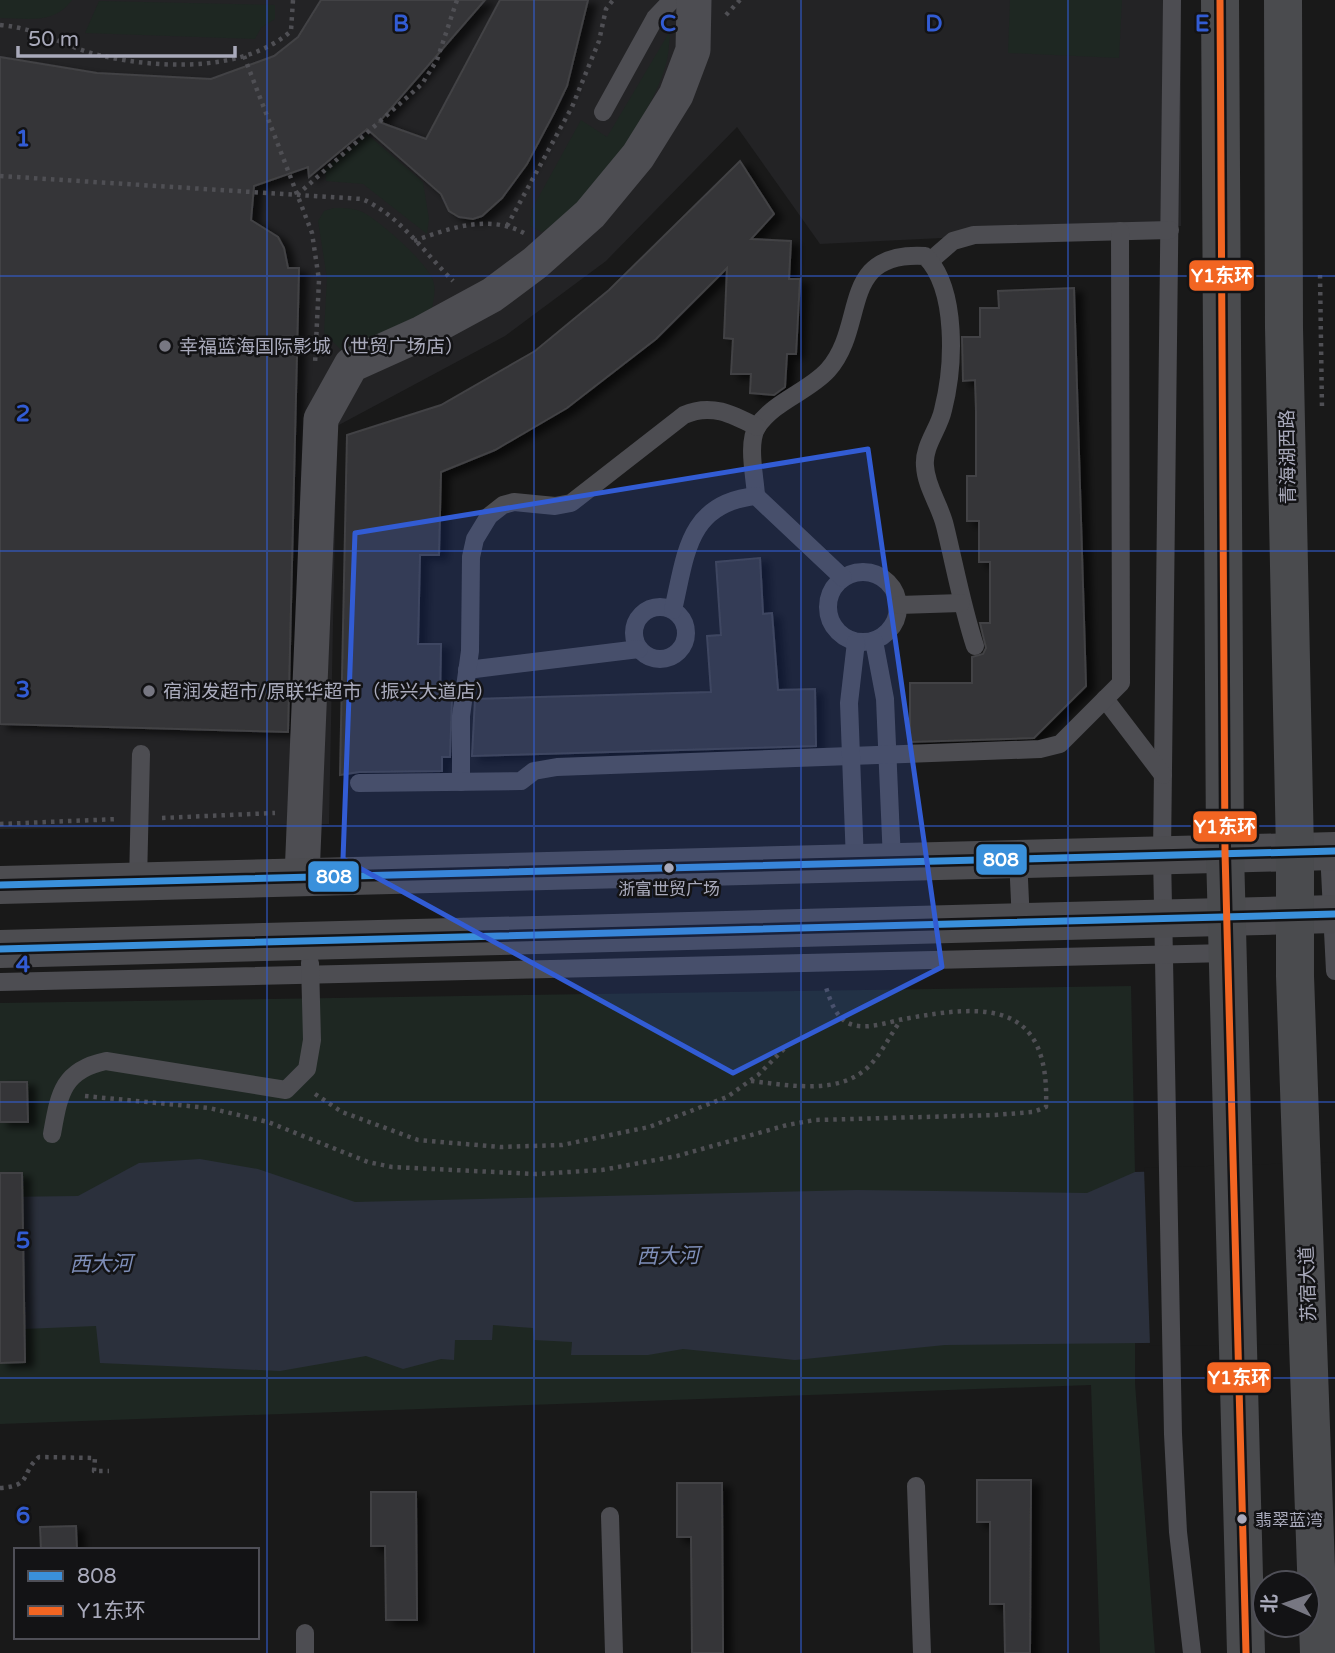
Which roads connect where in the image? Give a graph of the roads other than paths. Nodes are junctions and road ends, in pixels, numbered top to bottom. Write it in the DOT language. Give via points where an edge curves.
graph roads {
  1 [pos="672,0"];
  2 [pos="694,0"];
  3 [pos="1172,0"];
  4 [pos="1220,0"];
  5 [pos="1283,0"];
  6 [pos="603,111"];
  7 [pos="1170,230"];
  8 [pos="1121,231"];
  9 [pos="930,261"];
  10 [pos="757,427"];
  11 [pos="756,496"];
  12 [pos="843,578"];
  13 [pos="899,604"];
  14 [pos="961,604"];
  15 [pos="673,610"];
  16 [pos="874,641"];
  17 [pos="856,642"];
  18 [pos="975,646"];
  19 [pos="639,649"];
  20 [pos="467,670"];
  21 [pos="1105,699"];
  22 [pos="141,754"];
  23 [pos="888,755"];
  24 [pos="851,757"];
  25 [pos="1163,775"];
  26 [pos="461,782"];
  27 [pos="359,783"];
  28 [pos="1320,851"];
  29 [pos="1225,852"];
  30 [pos="1162,854"];
  31 [pos="1018,858"];
  32 [pos="874,862"];
  33 [pos="302,877"];
  34 [pos="138,882"];
  35 [pos="0,885"];
  36 [pos="1321,914"];
  37 [pos="1021,923"];
  38 [pos="1164,937"];
  39 [pos="0,949"];
  40 [pos="1228,949"];
  41 [pos="310,958"];
  42 [pos="1335,971"];
  43 [pos="0,982"];
  44 [pos="52,1135"];
  45 [pos="916,1486"];
  46 [pos="610,1516"];
  47 [pos="304,1633"];
  48 [pos="305,1653"];
  49 [pos="614,1653"];
  50 [pos="922,1653"];
  51 [pos="1192,1653"];
  52 [pos="1247,1653"];
  53 [pos="1319,1653"];
  1 -- 6 [label="lane" via="655,18"];
  2 -- 33 [label="street" via="693,50 676,95 638,156 590,214 492,296 351,365 321,419"];
  3 -- 7 [label="lane"];
  4 -- 29 [label="main road"];
  5 -- 28 [label="main road, 青海湖西路" via="1284,342"];
  7 -- 8 [label="lane"];
  7 -- 25 [label="lane"];
  8 -- 9 [label="lane" via="974,236 953,241"];
  8 -- 21 [label="lane" via="1122,660 1121,684"];
  9 -- 10 [label="lane" via="925,256 911,256 871,268 861,283 847,337 830,368 772,410"];
  9 -- 14 [label="lane" via="941,283 951,336 943,412 925,455 925,467 945,526"];
  10 -- 11 [label="lane" via="753,439"];
  10 -- 20 [label="lane" via="731,414 698,409 684,415 571,503 514,502 489,516 471,557"];
  11 -- 12 [label="lane"];
  11 -- 15 [label="lane" via="707,514 696,525"];
  12 -- 13 [label="lane" via="857,572 880,575 896,593"];
  12 -- 17 [label="lane" via="830,594 830,619 836,629"];
  13 -- 14 [label="lane"];
  13 -- 16 [label="lane" via="893,627"];
  14 -- 18 [label="lane"];
  15 -- 19 [label="lane" via="657,607 642,614 634,628"];
  15 -- 19 [label="lane" via="686,631 681,648 666,659"];
  16 -- 17 [label="lane"];
  16 -- 23 [label="lane" via="886,699"];
  17 -- 24 [label="lane" via="849,702"];
  19 -- 20 [label="lane"];
  20 -- 26 [label="lane" via="461,716"];
  21 -- 23 [label="lane" via="1060,744 1040,749"];
  21 -- 25 [label="lane"];
  22 -- 34 [label="lane"];
  23 -- 24 [label="lane"];
  23 -- 32 [label="lane"];
  24 -- 26 [label="lane" via="557,767 534,771 521,781"];
  24 -- 32 [label="lane"];
  25 -- 30 [label="lane"];
  26 -- 27 [label="lane"];
  28 -- 29 [label="main road"];
  28 -- 36 [label="main road, 青海湖西路"];
  29 -- 30 [label="main road"];
  29 -- 40 [label="main road"];
  30 -- 31 [label="main road"];
  30 -- 38 [label="lane"];
  31 -- 32 [label="main road"];
  31 -- 37 [label="lane"];
  32 -- 33 [label="main road"];
  33 -- 34 [label="main road"];
  34 -- 35 [label="main road"];
  36 -- 40 [label="main road"];
  36 -- 42 [label="lane"];
  36 -- 53 [label="main road, 苏宿大道" via="1295,976"];
  37 -- 38 [label="main road"];
  37 -- 41 [label="main road"];
  38 -- 40 [label="main road"];
  38 -- 41 [label="lane" via="818,963"];
  38 -- 51 [label="lane" via="1172,1434"];
  39 -- 41 [label="main road"];
  40 -- 52 [label="main road"];
  41 -- 43 [label="lane"];
  41 -- 44 [label="lane" via="312,1040 307,1069 286,1090 106,1061 74,1074 59,1095"];
  45 -- 50 [label="lane"];
  46 -- 49 [label="lane"];
  47 -- 48 [label="lane"];
}
